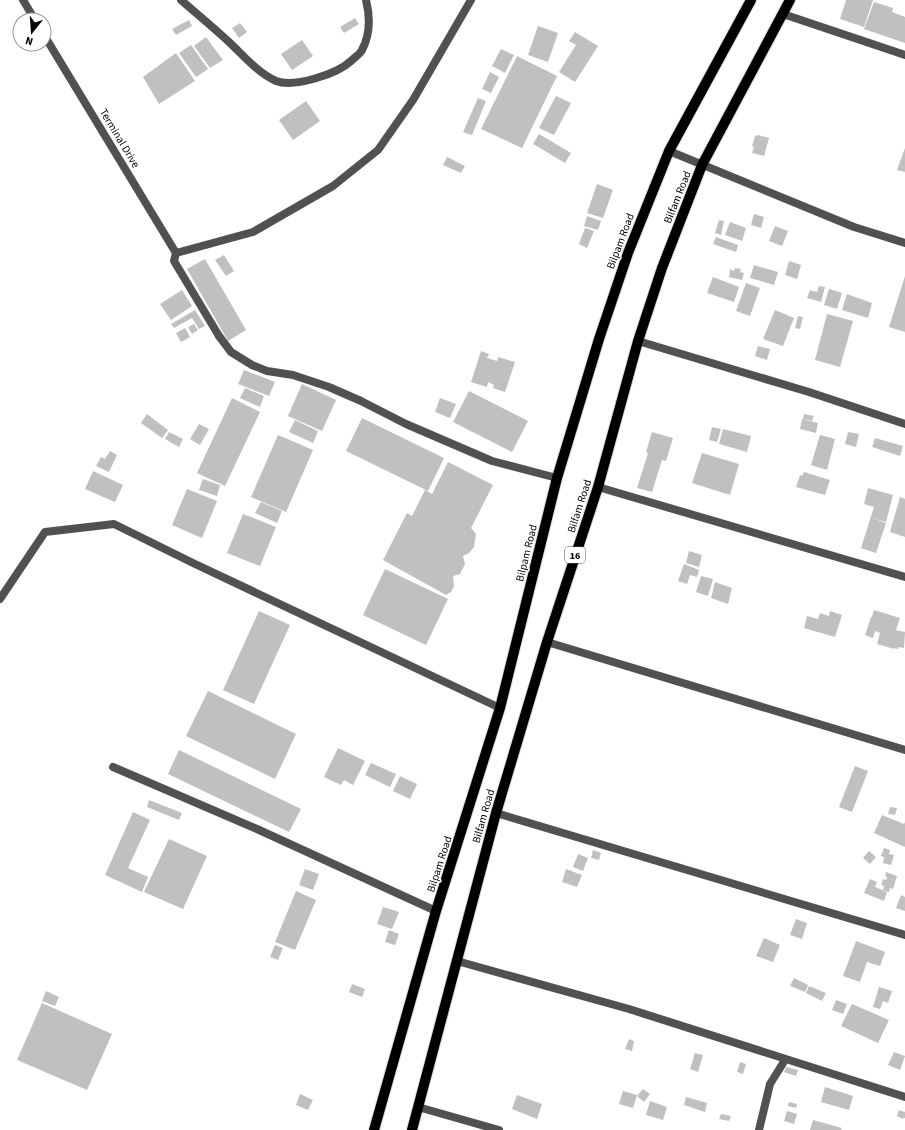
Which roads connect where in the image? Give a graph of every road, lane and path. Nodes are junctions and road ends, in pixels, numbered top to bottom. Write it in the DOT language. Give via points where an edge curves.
graph roads {
  1 [pos="23,0"];
  2 [pos="181,0"];
  3 [pos="366,0"];
  4 [pos="471,0"];
  5 [pos="751,0"];
  6 [pos="790,0"];
  7 [pos="30,12"];
  8 [pos="783,14"];
  9 [pos="52,48"];
  10 [pos="905,55"];
  11 [pos="669,151"];
  12 [pos="702,165"];
  13 [pos="905,244"];
  14 [pos="176,253"];
  15 [pos="638,341"];
  16 [pos="905,424"];
  17 [pos="557,478"];
  18 [pos="598,487"];
  19 [pos="905,578"];
  20 [pos="0,599"];
  21 [pos="547,642"];
  22 [pos="500,708"];
  23 [pos="905,750"];
  24 [pos="113,768"];
  25 [pos="496,813"];
  26 [pos="436,911"];
  27 [pos="905,934"];
  28 [pos="457,960"];
  29 [pos="785,1060"];
  30 [pos="905,1097"];
  31 [pos="418,1107"];
  32 [pos="374,1130"];
  33 [pos="412,1130"];
  34 [pos="499,1130"];
  35 [pos="759,1130"];
  1 -- 7 [label="street"];
  2 -- 3 [label="street" via="263,73 278,81 291,83 321,77 346,66 361,52 369,29"];
  4 -- 14 [label="street" via="413,100 378,150 333,186 253,232"];
  5 -- 11 [label="main road, Bilpam Road"];
  6 -- 8 [label="main road, Bilfam Road / 16"];
  8 -- 10 [label="street"];
  8 -- 12 [label="main road, Bilfam Road / 16"];
  9 -- 14 [label="street, Terminal Drive"];
  11 -- 12 [label="street"];
  11 -- 17 [label="main road, Bilpam Road" via="628,253"];
  12 -- 13 [label="street" via="854,227"];
  12 -- 15 [label="main road, Bilfam Road / 16" via="662,268"];
  14 -- 17 [label="street, Terminal Drive" via="174,261 219,336 230,352 252,365 329,387 492,461"];
  15 -- 16 [label="street" via="809,392"];
  15 -- 18 [label="main road, Bilfam Road / 16"];
  17 -- 22 [label="main road, Bilpam Road"];
  18 -- 19 [label="street"];
  18 -- 21 [label="main road, Bilfam Road / 16"];
  20 -- 22 [label="street" via="45,532 114,524"];
  21 -- 23 [label="street"];
  21 -- 25 [label="main road, Bilfam Road / 16"];
  22 -- 26 [label="main road, Bilpam Road"];
  24 -- 26 [label="street"];
  25 -- 27 [label="street"];
  25 -- 28 [label="main road, Bilfam Road / 16"];
  26 -- 32 [label="main road, Bilpam Road"];
  28 -- 29 [label="street" via="629,1009"];
  28 -- 31 [label="main road, Bilfam Road / 16"];
  29 -- 30 [label="street"];
  29 -- 35 [label="street" via="770,1084"];
  31 -- 33 [label="main road, Bilfam Road / 16"];
  31 -- 34 [label="street"];
}
